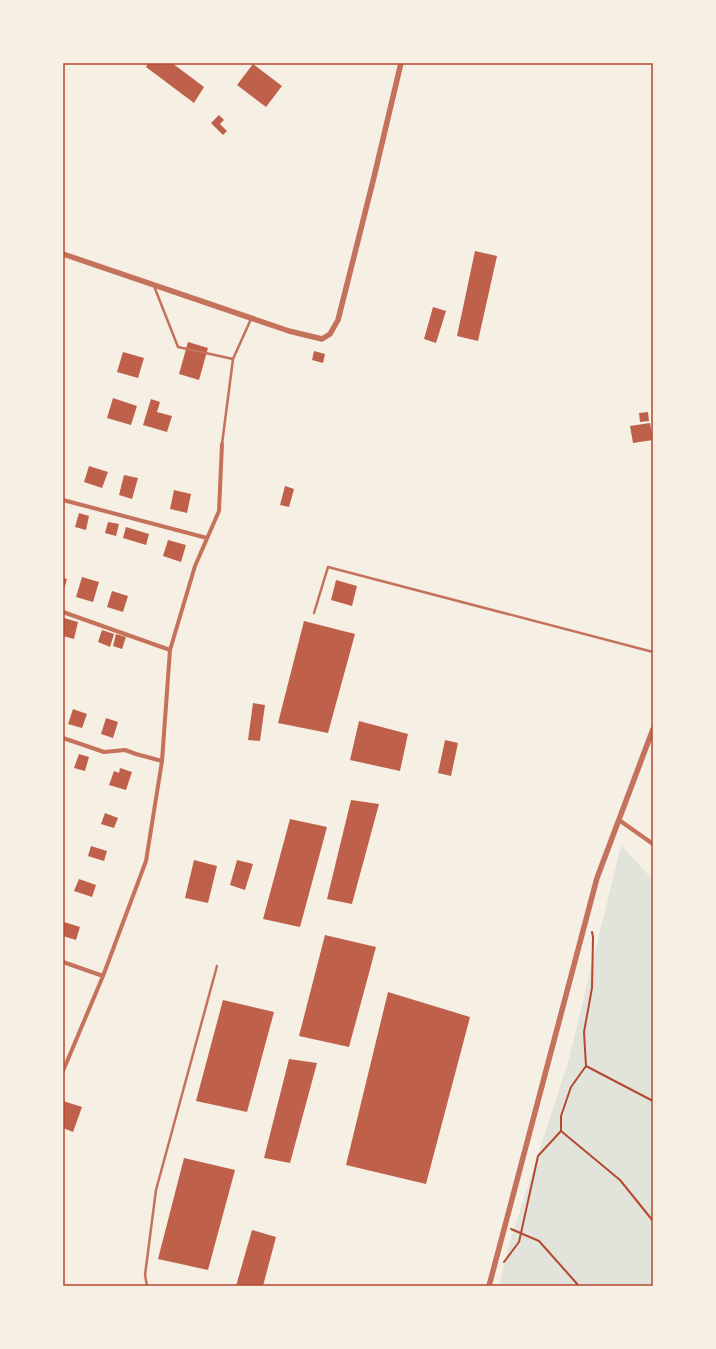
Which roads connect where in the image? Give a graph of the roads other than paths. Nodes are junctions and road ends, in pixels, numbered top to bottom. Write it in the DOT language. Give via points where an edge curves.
graph roads {
  1 [pos="402,63"];
  2 [pos="63,254"];
  3 [pos="154,285"];
  4 [pos="252,318"];
  5 [pos="233,359"];
  6 [pos="222,444"];
  7 [pos="63,500"];
  8 [pos="207,538"];
  9 [pos="63,612"];
  10 [pos="314,613"];
  11 [pos="170,650"];
  12 [pos="653,652"];
  13 [pos="653,729"];
  14 [pos="63,738"];
  15 [pos="162,761"];
  16 [pos="619,820"];
  17 [pos="653,844"];
  18 [pos="63,962"];
  19 [pos="217,966"];
  20 [pos="103,976"];
  21 [pos="63,1071"];
  22 [pos="147,1286"];
  23 [pos="489,1286"];
  1 -- 4 [label="street" via="338,320 330,334 322,339"];
  2 -- 3 [label="street"];
  3 -- 4 [label="street"];
  3 -- 5 [label="lane" via="178,347"];
  4 -- 5 [label="lane"];
  5 -- 6 [label="lane"];
  6 -- 8 [label="street" via="219,511"];
  7 -- 8 [label="street"];
  8 -- 11 [label="street" via="195,566"];
  9 -- 11 [label="street"];
  10 -- 12 [label="lane" via="328,567"];
  11 -- 15 [label="street"];
  13 -- 16 [label="street"];
  14 -- 15 [label="street" via="104,752 125,750"];
  15 -- 20 [label="street" via="146,861"];
  16 -- 17 [label="street"];
  16 -- 23 [label="street" via="597,878"];
  18 -- 20 [label="street"];
  19 -- 22 [label="lane" via="156,1190 145,1275"];
  20 -- 21 [label="street"];
}
